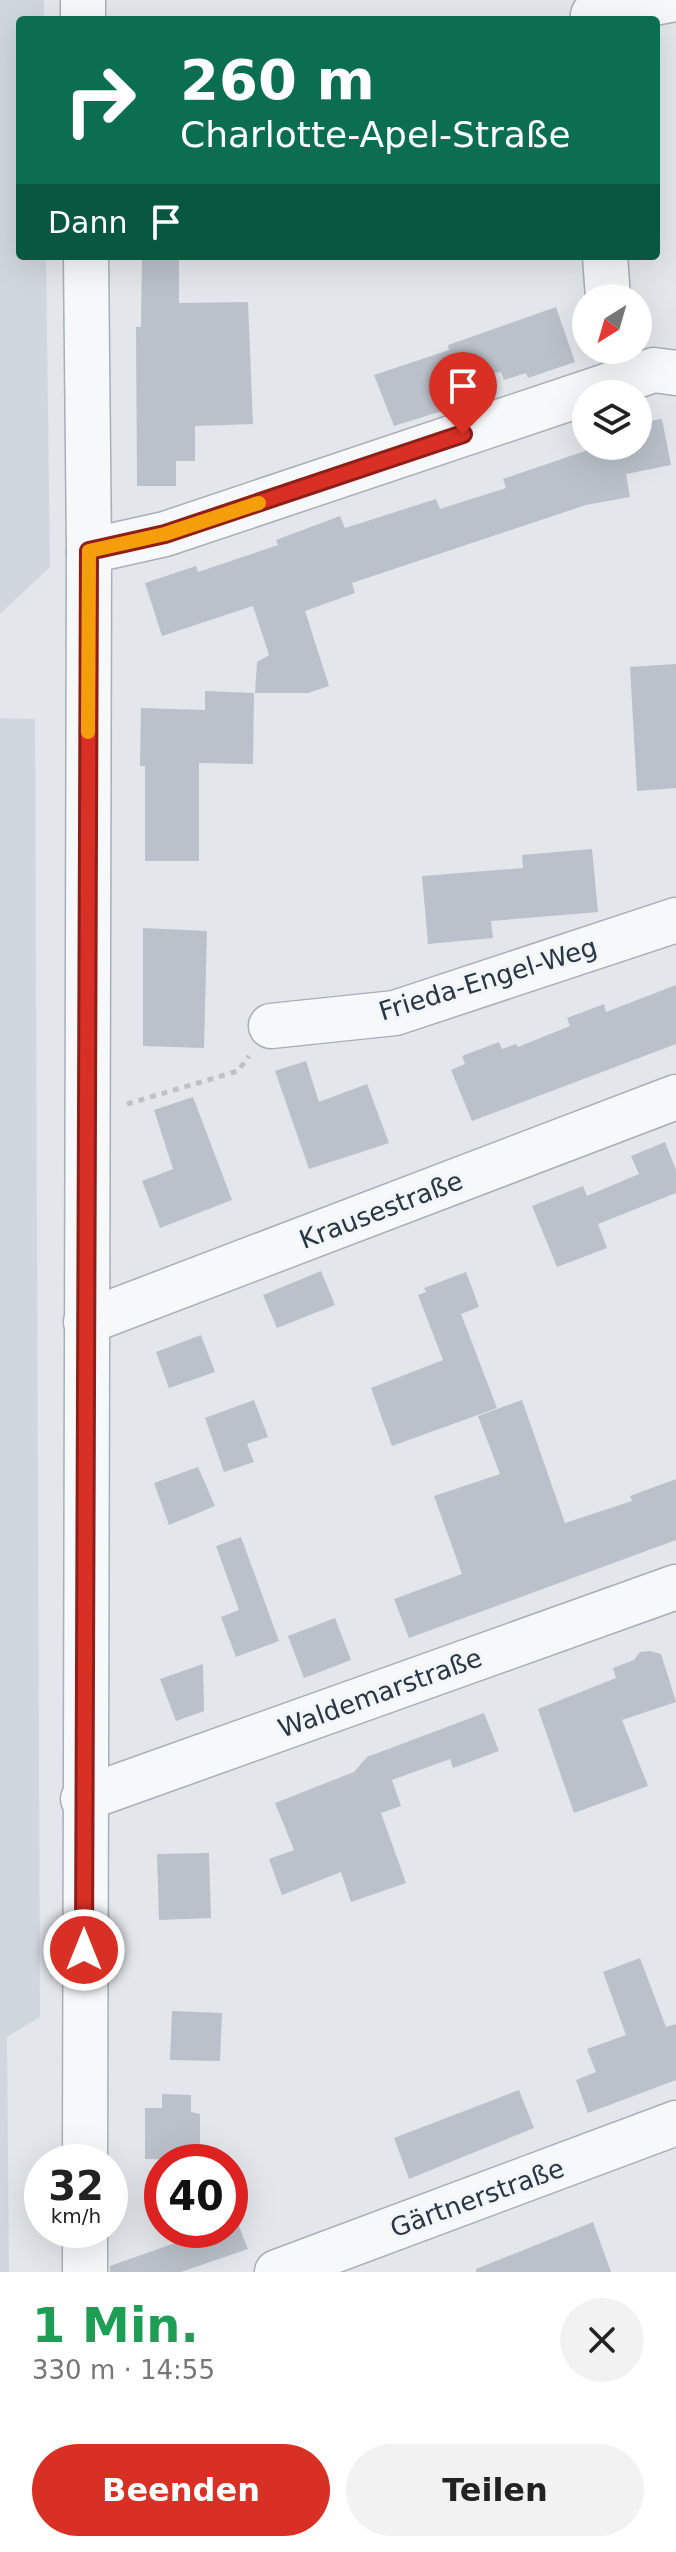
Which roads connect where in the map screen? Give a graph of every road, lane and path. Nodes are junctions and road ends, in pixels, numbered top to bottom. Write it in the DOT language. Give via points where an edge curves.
graph roads {
  1 [pos="670,0"];
  2 [pos="593,12"];
  3 [pos="86,260"];
  4 [pos="605,260"];
  5 [pos="607,284"];
  6 [pos="611,367"];
  7 [pos="676,373"];
  8 [pos="89,551"];
  9 [pos="676,920"];
  10 [pos="271,1026"];
  11 [pos="676,1097"];
  12 [pos="86,1116"];
  13 [pos="86,1322"];
  14 [pos="676,1587"];
  15 [pos="83,1799"];
  16 [pos="676,2123"];
  17 [pos="85,2144"];
  18 [pos="85,2248"];
  19 [pos="85,2272"];
  20 [pos="277,2272"];
  1 -- 2 [label="street"];
  3 -- 8 [label="street"];
  4 -- 5 [label="street"];
  6 -- 7 [label="street"];
  6 -- 8 [label="street" via="165,534"];
  8 -- 12 [label="street"];
  9 -- 10 [label="street, Frieda-Engel-Weg" via="395,1013"];
  10 -- 12 [label="path" via="238,1071"];
  11 -- 13 [label="street, Krausestraße"];
  12 -- 13 [label="street"];
  13 -- 15 [label="street"];
  14 -- 15 [label="street, Waldemarstraße"];
  15 -- 17 [label="street"];
  16 -- 20 [label="street, Gärtnerstraße"];
  18 -- 19 [label="street"];
}
